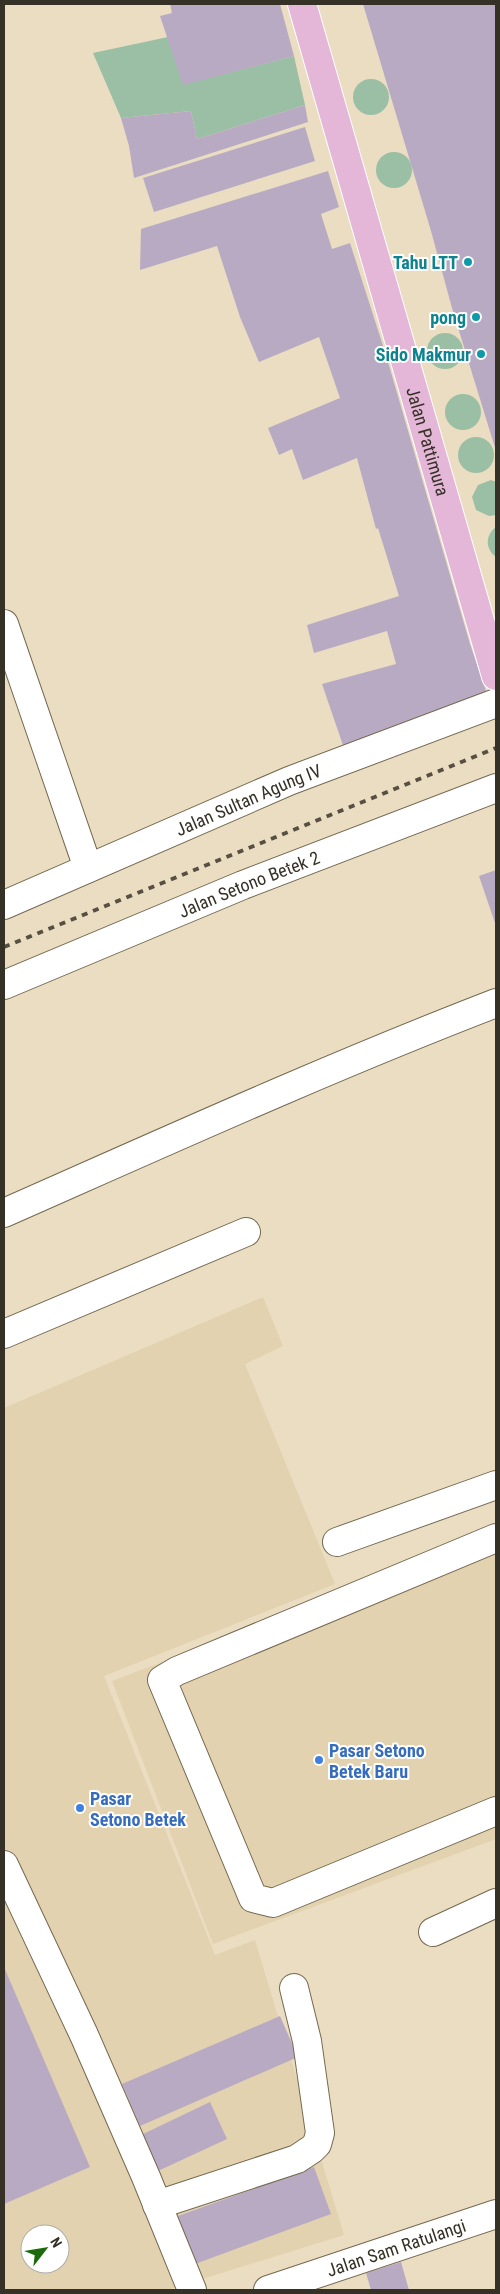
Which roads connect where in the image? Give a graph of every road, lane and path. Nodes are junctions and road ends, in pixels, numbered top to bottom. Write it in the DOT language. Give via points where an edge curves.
graph roads {
  1 [pos="302,4"];
  2 [pos="4,624"];
  3 [pos="496,676"];
  4 [pos="496,704"];
  5 [pos="496,788"];
  6 [pos="88,868"];
  7 [pos="4,905"];
  8 [pos="4,985"];
  9 [pos="496,1003"];
  10 [pos="4,1212"];
  11 [pos="246,1232"];
  12 [pos="4,1334"];
  13 [pos="496,1486"];
  14 [pos="496,1538"];
  15 [pos="336,1542"];
  16 [pos="496,1811"];
  17 [pos="4,1865"];
  18 [pos="496,1903"];
  19 [pos="433,1932"];
  20 [pos="294,1988"];
  21 [pos="157,2205"];
  22 [pos="496,2214"];
  23 [pos="192,2290"];
  24 [pos="268,2290"];
  1 -- 3 [label="main road, Jalan Pattimura"];
  2 -- 6 [label="street"];
  4 -- 6 [label="street, Jalan Sultan Agung IV" via="289,781"];
  5 -- 8 [label="street, Jalan Setono Betek 2" via="243,885"];
  6 -- 7 [label="street, Jalan Sultan Agung IV"];
  9 -- 10 [label="street" via="234,1111"];
  11 -- 12 [label="street"];
  13 -- 15 [label="street"];
  14 -- 16 [label="street" via="162,1680 252,1898 273,1903"];
  17 -- 21 [label="street" via="84,2035"];
  18 -- 19 [label="street"];
  20 -- 21 [label="street" via="307,2041 320,2133 316,2144 297,2158"];
  21 -- 23 [label="street"];
  22 -- 24 [label="street, Jalan Sam Ratulangi"];
}
